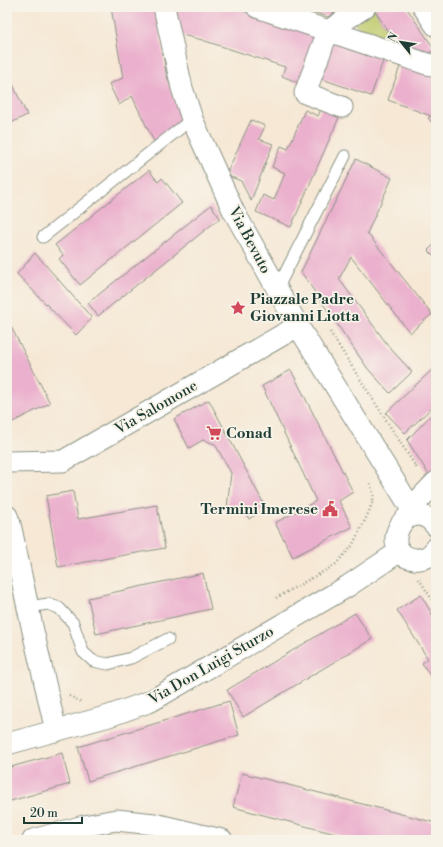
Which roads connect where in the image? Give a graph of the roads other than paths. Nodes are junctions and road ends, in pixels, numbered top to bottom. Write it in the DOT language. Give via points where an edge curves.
graph roads {
  1 [pos="164,7"];
  2 [pos="257,7"];
  3 [pos="365,7"];
  4 [pos="424,7"];
  5 [pos="436,25"];
  6 [pos="328,31"];
  7 [pos="436,66"];
  8 [pos="342,107"];
  9 [pos="192,119"];
  10 [pos="345,156"];
  11 [pos="43,237"];
  12 [pos="277,289"];
  13 [pos="298,326"];
  14 [pos="7,462"];
  15 [pos="436,482"];
  16 [pos="412,512"];
  17 [pos="7,516"];
  18 [pos="436,526"];
  19 [pos="400,551"];
  20 [pos="430,565"];
  21 [pos="28,607"];
  22 [pos="168,639"];
  23 [pos="56,731"];
  24 [pos="7,744"];
  25 [pos="33,840"];
  26 [pos="222,840"];
  1 -- 9 [label="street, Via Bevuto" via="182,88"];
  2 -- 6 [label="street"];
  3 -- 6 [label="street"];
  4 -- 5 [label="street"];
  6 -- 7 [label="street"];
  6 -- 8 [label="street" via="305,92"];
  9 -- 11 [label="lane"];
  9 -- 12 [label="street, Via Bevuto" via="233,210"];
  10 -- 12 [label="lane"];
  12 -- 13 [label="street, Via Bevuto"];
  13 -- 14 [label="street, Via Salomone" via="62,460"];
  13 -- 16 [label="street, Via Bevuto"];
  15 -- 16 [label="street"];
  16 -- 18 [label="street"];
  16 -- 19 [label="street" via="397,530 396,545"];
  17 -- 21 [label="street"];
  19 -- 20 [label="street"];
  19 -- 23 [label="street, Via Don Luigi Sturzo" via="348,586 151,701"];
  21 -- 22 [label="lane" via="48,604 59,608 73,623 83,652 93,661 108,664 130,658"];
  21 -- 23 [label="street"];
  23 -- 24 [label="street, Via Don Luigi Sturzo"];
  25 -- 26 [label="street" via="116,820 154,824"];
}
